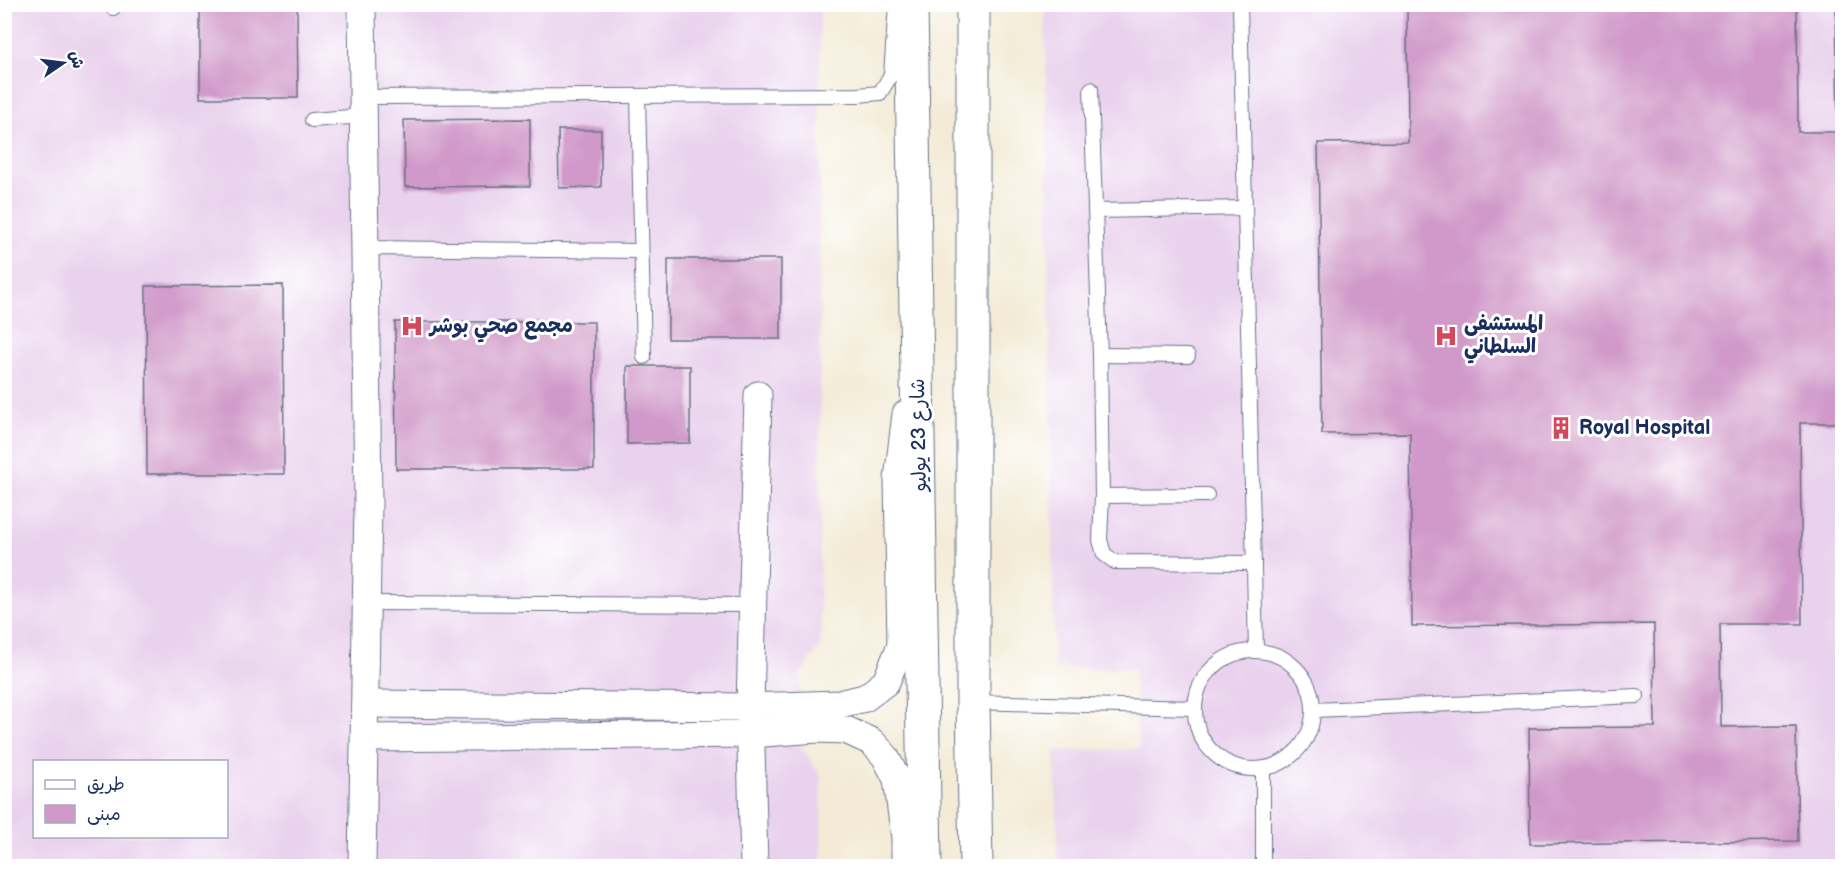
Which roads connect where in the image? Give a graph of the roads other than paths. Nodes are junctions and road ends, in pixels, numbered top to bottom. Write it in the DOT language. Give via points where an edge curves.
graph roads {
  1 [pos="362,4"];
  2 [pos="896,4"];
  3 [pos="911,4"];
  4 [pos="973,4"];
  5 [pos="1240,4"];
  6 [pos="1091,88"];
  7 [pos="638,96"];
  8 [pos="362,107"];
  9 [pos="312,120"];
  10 [pos="1245,208"];
  11 [pos="1097,211"];
  12 [pos="364,248"];
  13 [pos="641,251"];
  14 [pos="916,314"];
  15 [pos="1100,355"];
  16 [pos="1188,356"];
  17 [pos="644,357"];
  18 [pos="758,395"];
  19 [pos="1207,495"];
  20 [pos="1102,496"];
  21 [pos="1254,563"];
  22 [pos="366,603"];
  23 [pos="753,606"];
  24 [pos="1256,650"];
  25 [pos="1636,696"];
  26 [pos="973,702"];
  27 [pos="365,704"];
  28 [pos="750,707"];
  29 [pos="1194,708"];
  30 [pos="1314,710"];
  31 [pos="752,734"];
  32 [pos="365,738"];
  33 [pos="1263,769"];
  34 [pos="362,867"];
  35 [pos="754,867"];
  36 [pos="905,867"];
  37 [pos="925,867"];
  38 [pos="976,867"];
  39 [pos="1263,867"];
  1 -- 8 [label="street"];
  2 -- 7 [label="lane" via="891,75 880,93"];
  3 -- 14 [label="main road, شارع 23 يوليو"];
  4 -- 26 [label="main road"];
  5 -- 10 [label="lane"];
  6 -- 11 [label="lane"];
  7 -- 8 [label="lane"];
  7 -- 13 [label="lane"];
  8 -- 9 [label="lane"];
  8 -- 12 [label="street"];
  10 -- 11 [label="lane"];
  10 -- 21 [label="lane"];
  11 -- 15 [label="lane"];
  12 -- 13 [label="lane"];
  12 -- 22 [label="street"];
  13 -- 17 [label="lane"];
  14 -- 28 [label="street" via="898,479 901,645 886,682 865,698 839,704"];
  14 -- 37 [label="main road, شارع 23 يوليو"];
  15 -- 16 [label="lane"];
  15 -- 20 [label="lane"];
  18 -- 23 [label="street"];
  19 -- 20 [label="lane"];
  20 -- 21 [label="lane" via="1100,540 1104,554 1114,562"];
  21 -- 24 [label="lane"];
  22 -- 23 [label="lane"];
  22 -- 27 [label="street"];
  23 -- 28 [label="street"];
  24 -- 29 [label="lane" via="1237,652 1220,660 1207,673"];
  24 -- 30 [label="lane" via="1274,653 1297,668 1311,692"];
  25 -- 30 [label="lane"];
  26 -- 29 [label="lane"];
  26 -- 38 [label="main road"];
  27 -- 28 [label="street"];
  27 -- 32 [label="street"];
  28 -- 31 [label="street"];
  29 -- 33 [label="lane" via="1197,729 1207,747 1223,761 1242,769"];
  30 -- 33 [label="lane" via="1311,731 1299,749 1283,762"];
  31 -- 32 [label="street"];
  31 -- 35 [label="street"];
  31 -- 36 [label="street" via="846,730 872,742 897,779"];
  32 -- 34 [label="street"];
  33 -- 39 [label="lane"];
}
